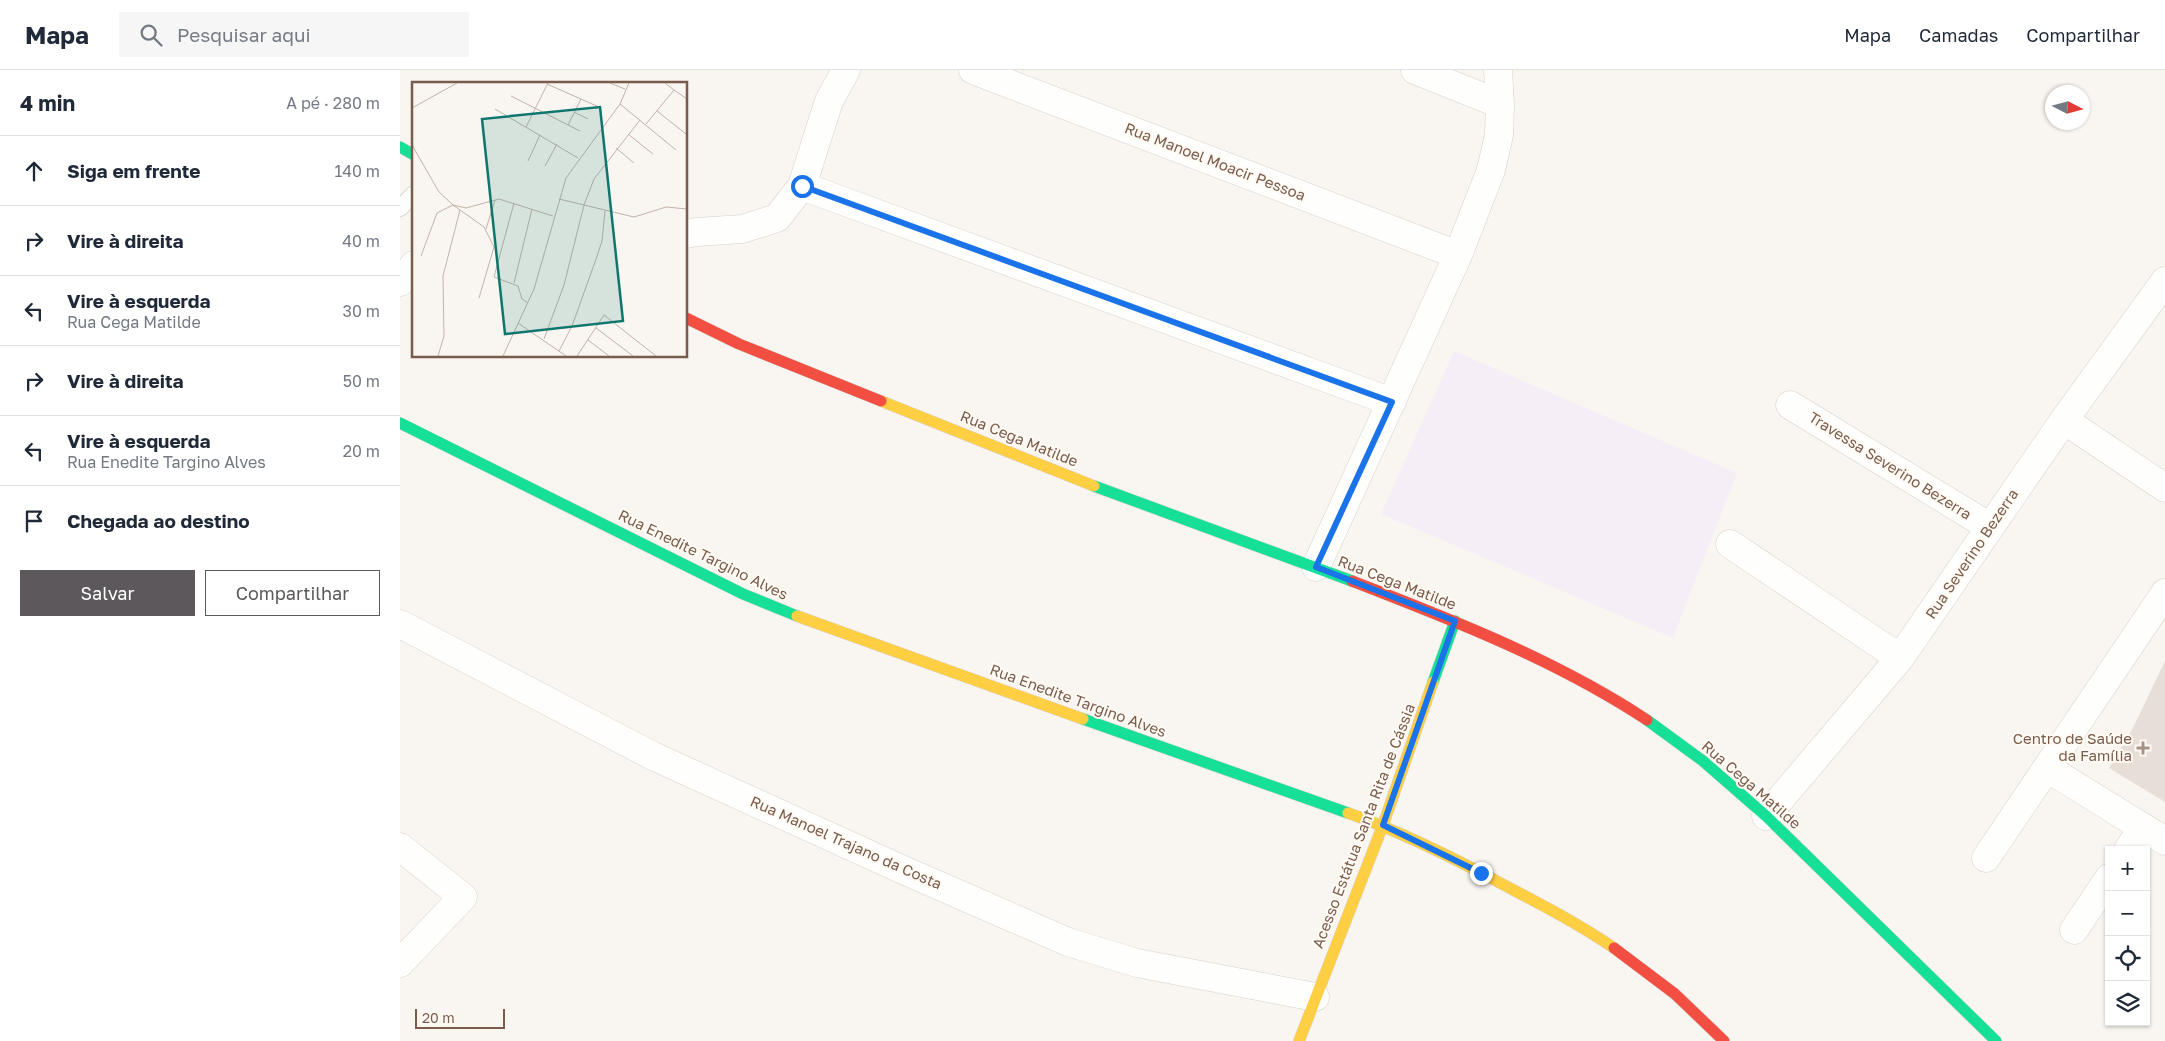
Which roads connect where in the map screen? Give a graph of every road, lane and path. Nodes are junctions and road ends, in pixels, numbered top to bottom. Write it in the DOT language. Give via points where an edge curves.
graph roads {
  1 [pos="846,70"];
  2 [pos="973,70"];
  3 [pos="1415,70"];
  4 [pos="1498,70"];
  5 [pos="1500,104"];
  6 [pos="400,147"];
  7 [pos="412,154"];
  8 [pos="802,186"];
  9 [pos="412,196"];
  10 [pos="400,208"];
  11 [pos="688,234"];
  12 [pos="1458,255"];
  13 [pos="412,267"];
  14 [pos="2165,281"];
  15 [pos="400,282"];
  16 [pos="688,319"];
  17 [pos="1392,402"];
  18 [pos="1790,405"];
  19 [pos="2064,420"];
  20 [pos="400,423"];
  21 [pos="2165,488"];
  22 [pos="1990,528"];
  23 [pos="1730,544"];
  24 [pos="1316,567"];
  25 [pos="2165,593"];
  26 [pos="1455,621"];
  27 [pos="400,624"];
  28 [pos="1900,658"];
  29 [pos="2047,768"];
  30 [pos="1766,816"];
  31 [pos="1383,825"];
  32 [pos="2154,834"];
  33 [pos="2134,846"];
  34 [pos="400,847"];
  35 [pos="1986,858"];
  36 [pos="2105,884"];
  37 [pos="2074,930"];
  38 [pos="400,963"];
  39 [pos="1315,996"];
  40 [pos="1299,1041"];
  41 [pos="1724,1041"];
  42 [pos="1996,1041"];
  1 -- 8 [label="street" via="828,100"];
  2 -- 12 [label="street, Rua Manoel Moacir Pessoa"];
  3 -- 5 [label="street"];
  4 -- 5 [label="street"];
  5 -- 12 [label="street" via="1499,135 1491,170"];
  6 -- 7 [label="street"];
  8 -- 11 [label="street" via="777,218 742,229"];
  8 -- 17 [label="street"];
  9 -- 10 [label="lane"];
  12 -- 17 [label="street"];
  13 -- 15 [label="street"];
  14 -- 19 [label="street, Rua Severino Bezerra"];
  16 -- 24 [label="street, Rua Cega Matilde" via="739,344 1142,505"];
  17 -- 24 [label="street"];
  18 -- 22 [label="street, Travessa Severino Bezerra"];
  19 -- 21 [label="street"];
  19 -- 22 [label="street, Rua Severino Bezerra"];
  20 -- 31 [label="street, Rua Enedite Targino Alves" via="743,594 822,627"];
  22 -- 28 [label="street, Rua Severino Bezerra"];
  23 -- 28 [label="street"];
  24 -- 26 [label="street, Rua Cega Matilde"];
  25 -- 29 [label="street"];
  26 -- 30 [label="street, Rua Cega Matilde" via="1616,700 1703,761"];
  26 -- 31 [label="street, Acesso Estátua Santa Rita de Cássia"];
  27 -- 39 [label="street, Rua Manoel Trajano da Costa" via="654,756 1068,942 1137,963"];
  28 -- 30 [label="street, Rua Severino Bezerra"];
  29 -- 32 [label="street"];
  29 -- 35 [label="street"];
  30 -- 42 [label="street, Rua Cega Matilde"];
  31 -- 39 [label="street, Acesso Estátua Santa Rita de Cássia"];
  31 -- 41 [label="street, Rua Enedite Targino Alves" via="1585,928 1675,994"];
  32 -- 33 [label="street"];
  34 -- 38 [label="street" via="463,896"];
  36 -- 37 [label="street"];
  39 -- 40 [label="street, Acesso Estátua Santa Rita de Cássia"];
}
